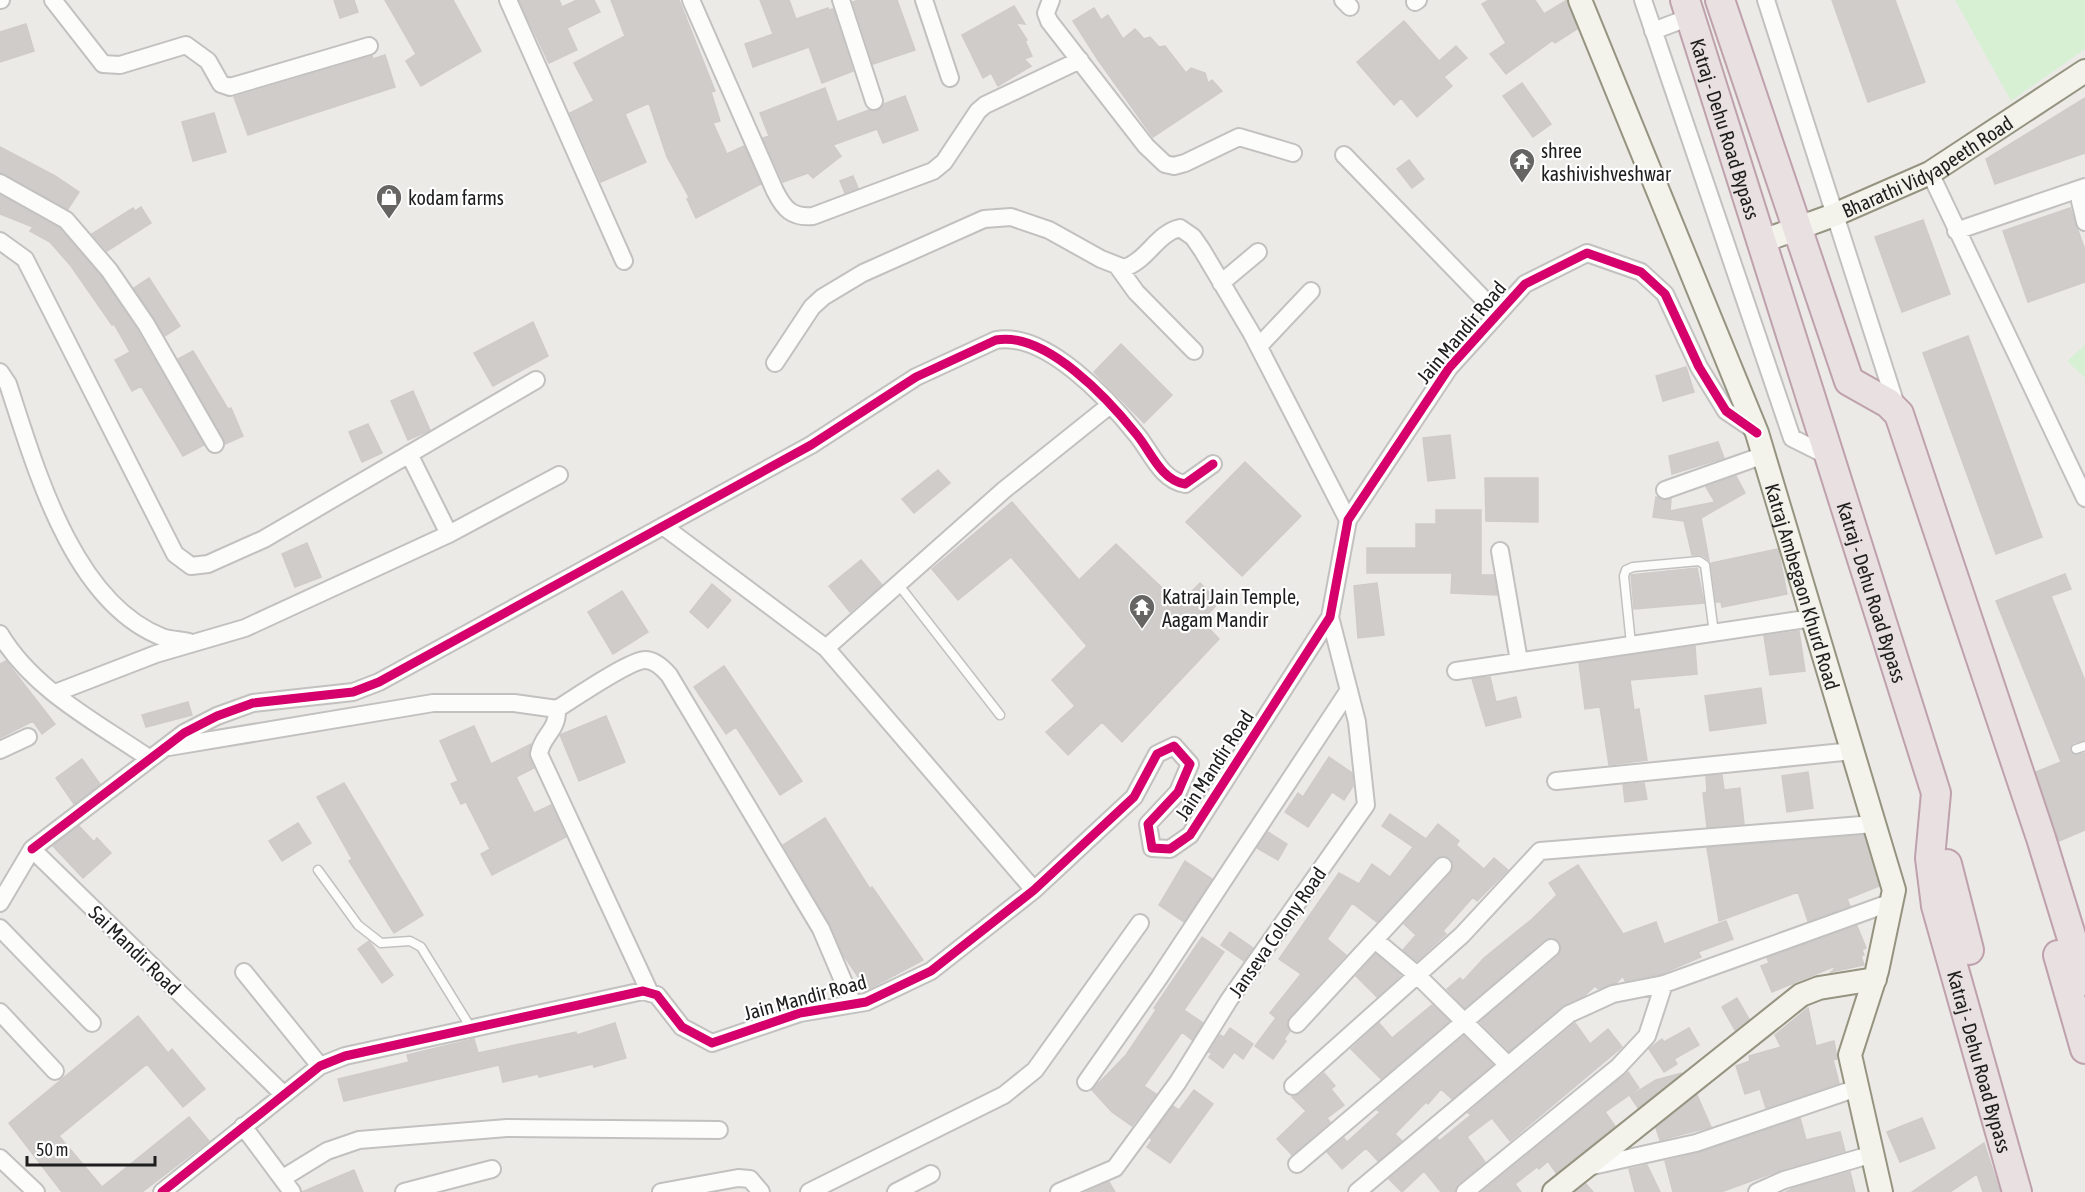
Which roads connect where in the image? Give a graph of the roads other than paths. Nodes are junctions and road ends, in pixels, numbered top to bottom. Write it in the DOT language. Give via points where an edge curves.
graph roads {
  1 [pos="52,0"];
  2 [pos="508,0"];
  3 [pos="690,0"];
  4 [pos="841,0"];
  5 [pos="924,0"];
  6 [pos="1051,0"];
  7 [pos="1580,0"];
  8 [pos="1643,0"];
  9 [pos="1720,0"];
  10 [pos="1766,0"];
  11 [pos="1687,8"];
  12 [pos="1653,31"];
  13 [pos="369,45"];
  14 [pos="1080,60"];
  15 [pos="2085,71"];
  16 [pos="950,78"];
  17 [pos="874,101"];
  18 [pos="1293,153"];
  19 [pos="1344,155"];
  20 [pos="1930,173"];
  21 [pos="0,183"];
  22 [pos="2085,187"];
  23 [pos="1834,215"];
  24 [pos="2085,222"];
  25 [pos="1798,230"];
  26 [pos="1956,231"];
  27 [pos="0,241"];
  28 [pos="1760,242"];
  29 [pos="1258,252"];
  30 [pos="624,261"];
  31 [pos="1118,267"];
  32 [pos="1221,283"];
  33 [pos="1311,291"];
  34 [pos="1498,314"];
  35 [pos="1259,346"];
  36 [pos="1194,351"];
  37 [pos="775,363"];
  38 [pos="0,372"];
  39 [pos="536,380"];
  40 [pos="1849,381"];
  41 [pos="1110,405"];
  42 [pos="1899,414"];
  43 [pos="1757,433"];
  44 [pos="215,444"];
  45 [pos="409,454"];
  46 [pos="1764,455"];
  47 [pos="1828,456"];
  48 [pos="1213,464"];
  49 [pos="559,475"];
  50 [pos="1665,490"];
  51 [pos="2085,498"];
  52 [pos="1348,520"];
  53 [pos="663,526"];
  54 [pos="449,534"];
  55 [pos="1500,551"];
  56 [pos="898,584"];
  57 [pos="1330,617"];
  58 [pos="1813,618"];
  59 [pos="1714,633"];
  60 [pos="0,634"];
  61 [pos="195,643"];
  62 [pos="1631,645"];
  63 [pos="826,648"];
  64 [pos="1519,661"];
  65 [pos="1456,671"];
  66 [pos="1349,690"];
  67 [pos="56,693"];
  68 [pos="557,709"];
  69 [pos="1000,716"];
  70 [pos="28,737"];
  71 [pos="166,747"];
  72 [pos="0,750"];
  73 [pos="1852,751"];
  74 [pos="150,759"];
  75 [pos="1556,781"];
  76 [pos="1936,793"];
  77 [pos="1874,824"];
  78 [pos="32,849"];
  79 [pos="1443,866"];
  80 [pos="318,870"];
  81 [pos="1034,890"];
  82 [pos="1892,902"];
  83 [pos="0,903"];
  84 [pos="1140,923"];
  85 [pos="0,928"];
  86 [pos="1375,940"];
  87 [pos="1551,948"];
  88 [pos="244,972"];
  89 [pos="1418,975"];
  90 [pos="1875,979"];
  91 [pos="2085,981"];
  92 [pos="1664,984"];
  93 [pos="650,993"];
  94 [pos="853,1004"];
  95 [pos="0,1012"];
  96 [pos="1465,1022"];
  97 [pos="92,1023"];
  98 [pos="1297,1024"];
  99 [pos="471,1028"];
  100 [pos="2085,1049"];
  101 [pos="1507,1064"];
  102 [pos="320,1066"];
  103 [pos="55,1071"];
  104 [pos="1086,1082"];
  105 [pos="1293,1086"];
  106 [pos="1857,1088"];
  107 [pos="283,1094"];
  108 [pos="243,1126"];
  109 [pos="719,1130"];
  110 [pos="1873,1154"];
  111 [pos="0,1158"];
  112 [pos="1297,1164"];
  113 [pos="1586,1168"];
  114 [pos="492,1169"];
  115 [pos="932,1174"];
  116 [pos="287,1185"];
  117 [pos="36,1192"];
  118 [pos="162,1192"];
  119 [pos="404,1192"];
  120 [pos="661,1192"];
  121 [pos="761,1192"];
  122 [pos="809,1192"];
  123 [pos="896,1192"];
  124 [pos="1059,1192"];
  125 [pos="1357,1192"];
  126 [pos="1465,1192"];
  127 [pos="1554,1192"];
  128 [pos="1757,1192"];
  129 [pos="1881,1192"];
  130 [pos="2017,1192"];
  131 [pos="2037,1192"];
  1 -- 13 [label="street" via="103,64 120,65 186,45 208,61 221,84 230,87"];
  2 -- 30 [label="street"];
  3 -- 14 [label="street" via="782,205 800,217 813,216 933,171 944,162 985,105"];
  4 -- 17 [label="street"];
  5 -- 16 [label="street"];
  6 -- 14 [label="street" via="1046,13 1049,21"];
  7 -- 43 [label="street, Katraj Ambegaon Khurd Road"];
  8 -- 12 [label="street"];
  9 -- 25 [label="highway, Katraj - Dehu Road Bypass"];
  10 -- 23 [label="street"];
  11 -- 12 [label="street"];
  11 -- 28 [label="highway, Katraj - Dehu Road Bypass"];
  12 -- 47 [label="street" via="1792,438"];
  14 -- 18 [label="street" via="1146,146 1165,164 1185,163 1239,137"];
  15 -- 20 [label="street, Bharathi Vidyapeeth Road"];
  19 -- 34 [label="street"];
  20 -- 23 [label="street, Bharathi Vidyapeeth Road"];
  20 -- 26 [label="street"];
  21 -- 44 [label="street" via="66,220 109,270 146,324"];
  22 -- 24 [label="street" via="2080,201"];
  22 -- 26 [label="street"];
  23 -- 25 [label="street, Bharathi Vidyapeeth Road"];
  23 -- 42 [label="street"];
  25 -- 28 [label="street, Bharathi Vidyapeeth Road"];
  25 -- 40 [label="highway, Katraj - Dehu Road Bypass"];
  26 -- 51 [label="street"];
  27 -- 45 [label="street" via="25,258 175,554 184,563 208,564 264,539"];
  28 -- 47 [label="highway, Katraj - Dehu Road Bypass"];
  29 -- 32 [label="street"];
  31 -- 32 [label="street" via="1130,266 1167,234 1180,228 1192,237"];
  31 -- 36 [label="street" via="1136,292"];
  31 -- 37 [label="street" via="1048,230 1011,217 984,219 863,273 824,297 812,308"];
  32 -- 35 [label="street"];
  33 -- 35 [label="street"];
  34 -- 43 [label="street, Jain Mandir Road" via="1525,284 1587,253 1641,272 1665,294 1699,368 1726,411"];
  34 -- 52 [label="street, Jain Mandir Road" via="1449,368"];
  35 -- 52 [label="street"];
  38 -- 61 [label="street" via="8,384 61,531 105,595 136,624 163,638"];
  39 -- 45 [label="street"];
  40 -- 42 [label="highway"];
  40 -- 100 [label="highway" via="1885,428 2036,881"];
  41 -- 48 [label="street" via="1170,478 1185,484"];
  41 -- 53 [label="street" via="1053,354 1016,340 996,340 916,377 811,445"];
  41 -- 56 [label="street" via="1004,490"];
  42 -- 91 [label="highway"];
  43 -- 46 [label="street, Katraj Ambegaon Khurd Road"];
  45 -- 54 [label="street"];
  46 -- 50 [label="street"];
  46 -- 58 [label="street, Katraj Ambegaon Khurd Road"];
  47 -- 76 [label="highway, Katraj - Dehu Road Bypass"];
  49 -- 54 [label="street"];
  52 -- 57 [label="street, Jain Mandir Road"];
  53 -- 63 [label="street"];
  53 -- 71 [label="street" via="379,682 353,692 253,703 217,716"];
  54 -- 61 [label="street" via="245,628"];
  55 -- 64 [label="street"];
  56 -- 63 [label="street"];
  56 -- 69 [label="lane"];
  57 -- 66 [label="street, Janseva Colony Road"];
  57 -- 81 [label="street, Jain Mandir Road" via="1190,835 1170,849 1152,848 1148,824 1178,792 1190,764 1174,746 1157,754 1134,797"];
  58 -- 59 [label="street"];
  58 -- 73 [label="street, Katraj Ambegaon Khurd Road"];
  59 -- 62 [label="street"];
  59 -- 62 [label="lane" via="1705,565 1699,561 1633,567 1624,576"];
  60 -- 67 [label="street" via="19,662"];
  61 -- 67 [label="street"];
  62 -- 64 [label="street"];
  63 -- 81 [label="street"];
  64 -- 65 [label="street"];
  66 -- 104 [label="street"];
  66 -- 124 [label="street, Janseva Colony Road" via="1357,722 1366,805 1115,1168"];
  67 -- 74 [label="street"];
  68 -- 71 [label="street" via="514,703 433,703"];
  68 -- 93 [label="street" via="554,729 540,746 539,754"];
  68 -- 94 [label="street" via="636,662 645,660 663,668 821,929"];
  70 -- 72 [label="street"];
  71 -- 74 [label="street"];
  73 -- 75 [label="street"];
  73 -- 77 [label="street, Katraj Ambegaon Khurd Road"];
  74 -- 78 [label="street"];
  76 -- 130 [label="highway, Katraj - Dehu Road Bypass" via="1930,858 1936,906"];
  76 -- 131 [label="highway" via="1948,873 2000,1071"];
  77 -- 82 [label="street, Katraj Ambegaon Khurd Road" via="1894,890"];
  77 -- 89 [label="street" via="1540,851 1462,935"];
  78 -- 83 [label="street"];
  78 -- 107 [label="street, Sai Mandir Road"];
  79 -- 86 [label="street"];
  80 -- 99 [label="lane" via="358,925 381,943 410,941 421,947"];
  81 -- 94 [label="street, Jain Mandir Road" via="931,971 866,1002"];
  82 -- 90 [label="street, Katraj Ambegaon Khurd Road"];
  82 -- 92 [label="street"];
  84 -- 122 [label="street" via="1035,1070 1019,1084"];
  85 -- 97 [label="street"];
  86 -- 89 [label="street"];
  86 -- 98 [label="street"];
  87 -- 96 [label="street"];
  88 -- 102 [label="street"];
  89 -- 96 [label="street"];
  89 -- 105 [label="street"];
  90 -- 106 [label="street, Katraj Ambegaon Khurd Road" via="1850,1055"];
  90 -- 113 [label="street" via="1819,988 1802,995"];
  92 -- 101 [label="street" via="1613,994 1569,1014"];
  92 -- 126 [label="street" via="1647,1036 1618,1067"];
  93 -- 94 [label="street, Jain Mandir Road" via="657,995 682,1027 712,1043 800,1012"];
  93 -- 99 [label="street" via="643,991"];
  95 -- 103 [label="street"];
  96 -- 101 [label="street"];
  96 -- 112 [label="street"];
  99 -- 102 [label="street" via="345,1056"];
  101 -- 125 [label="street"];
  102 -- 107 [label="street"];
  106 -- 110 [label="street, Katraj Ambegaon Khurd Road"];
  106 -- 113 [label="street" via="1696,1143"];
  107 -- 108 [label="street"];
  108 -- 116 [label="street"];
  108 -- 118 [label="street"];
  109 -- 116 [label="street" via="507,1128 359,1140 327,1151"];
  110 -- 128 [label="street"];
  110 -- 129 [label="street, Katraj Ambegaon Khurd Road"];
  111 -- 117 [label="street"];
  113 -- 127 [label="street"];
  114 -- 119 [label="street"];
  115 -- 123 [label="street"];
  120 -- 121 [label="street" via="738,1178 750,1179"];
}
